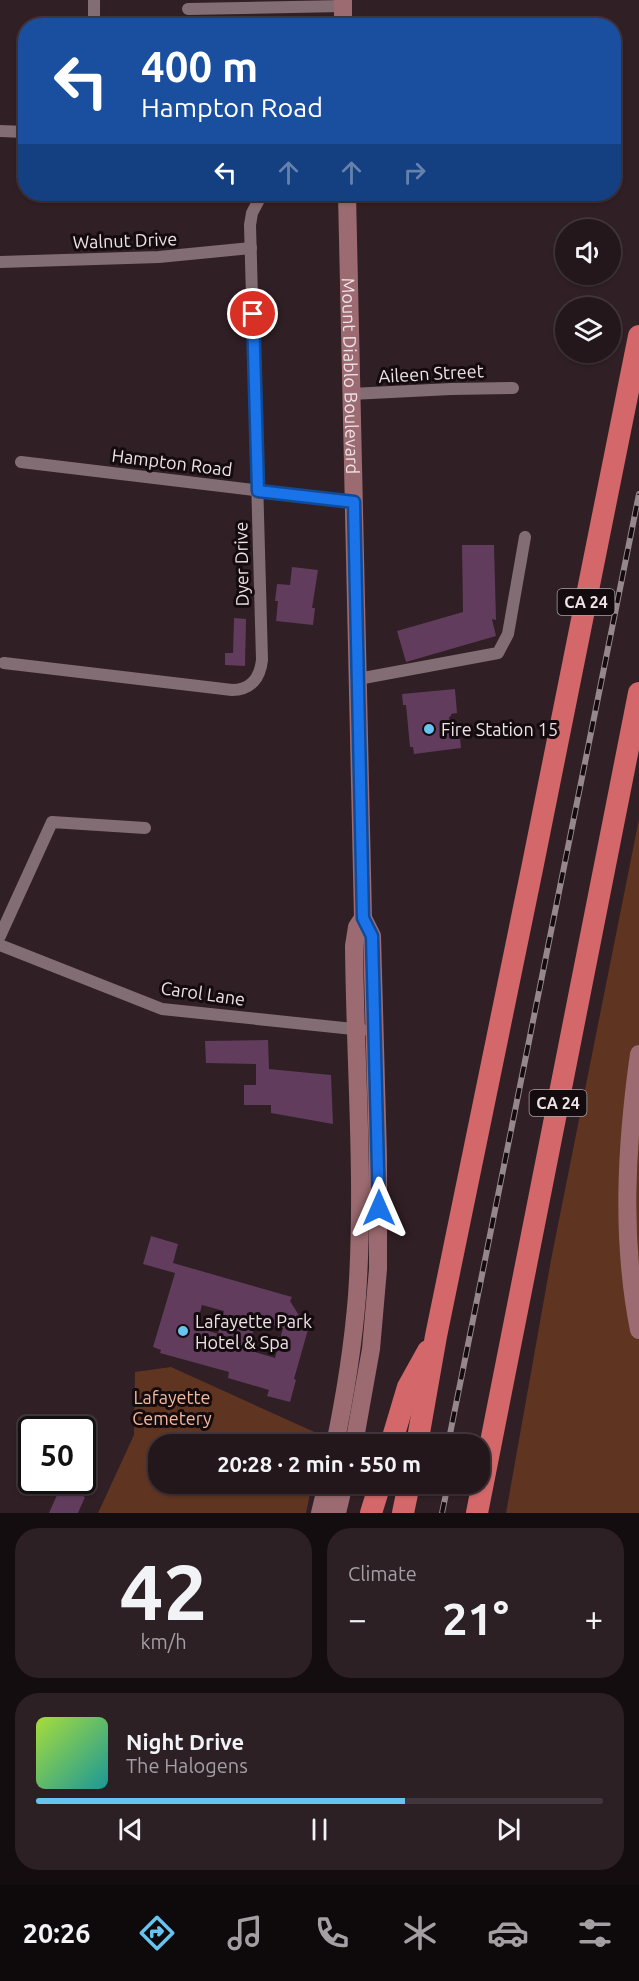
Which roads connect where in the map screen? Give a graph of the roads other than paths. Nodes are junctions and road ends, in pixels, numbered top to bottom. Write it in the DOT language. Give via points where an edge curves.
graph roads {
  1 [pos="94,0"];
  2 [pos="343,3"];
  3 [pos="188,9"];
  4 [pos="94,18"];
  5 [pos="0,131"];
  6 [pos="18,132"];
  7 [pos="258,201"];
  8 [pos="347,201"];
  9 [pos="251,248"];
  10 [pos="0,262"];
  11 [pos="639,336"];
  12 [pos="513,388"];
  13 [pos="351,394"];
  14 [pos="21,462"];
  15 [pos="258,491"];
  16 [pos="354,502"];
  17 [pos="525,537"];
  18 [pos="4,663"];
  19 [pos="358,679"];
  20 [pos="639,693"];
  21 [pos="145,828"];
  22 [pos="363,918"];
  23 [pos="0,936"];
  24 [pos="0,945"];
  25 [pos="355,1028"];
  26 [pos="375,1031"];
  27 [pos="639,1054"];
  28 [pos="639,1330"];
  29 [pos="436,1336"];
  30 [pos="337,1434"];
  31 [pos="356,1434"];
  32 [pos="394,1434"];
  33 [pos="419,1434"];
  34 [pos="325,1494"];
  35 [pos="342,1494"];
  36 [pos="377,1494"];
  37 [pos="407,1494"];
  38 [pos="320,1513"];
  39 [pos="337,1513"];
  40 [pos="371,1513"];
  41 [pos="403,1513"];
  42 [pos="477,1513"];
  1 -- 4 [label="street"];
  2 -- 3 [label="street"];
  5 -- 6 [label="street"];
  7 -- 9 [label="street, Dyer Drive" via="250,225"];
  8 -- 13 [label="main road, Mount Diablo Boulevard"];
  9 -- 10 [label="street, Walnut Drive" via="159,257"];
  9 -- 15 [label="street, Dyer Drive"];
  11 -- 29 [label="highway, CA 24"];
  12 -- 13 [label="street, Aileen Street"];
  13 -- 16 [label="main road, Mount Diablo Boulevard"];
  14 -- 15 [label="street, Hampton Road"];
  15 -- 16 [label="street, Hampton Road"];
  15 -- 18 [label="street, Dyer Drive" via="262,660 258,676 247,687 232,690"];
  16 -- 19 [label="main road, Mount Diablo Boulevard"];
  17 -- 19 [label="street" via="508,634 498,653"];
  19 -- 22 [label="main road, Mount Diablo Boulevard"];
  20 -- 42 [label="highway, CA 24"];
  21 -- 23 [label="street" via="52,822"];
  22 -- 25 [label="main road, Mount Diablo Boulevard" via="354,946"];
  22 -- 26 [label="main road, Mount Diablo Boulevard" via="372,936"];
  24 -- 25 [label="street, Carol Lane" via="162,1009"];
  25 -- 26 [label="street, Carol Lane"];
  25 -- 30 [label="main road, Mount Diablo Boulevard" via="357,1296"];
  26 -- 31 [label="main road, Mount Diablo Boulevard" via="378,1269 371,1349"];
  27 -- 28 [label="main road" via="627,1202 629,1256"];
  29 -- 32 [label="highway" via="408,1387"];
  29 -- 33 [label="highway, CA 24"];
  34 -- 38 [label="main road"];
  35 -- 39 [label="main road"];
  36 -- 40 [label="highway"];
  37 -- 41 [label="highway"];
}
